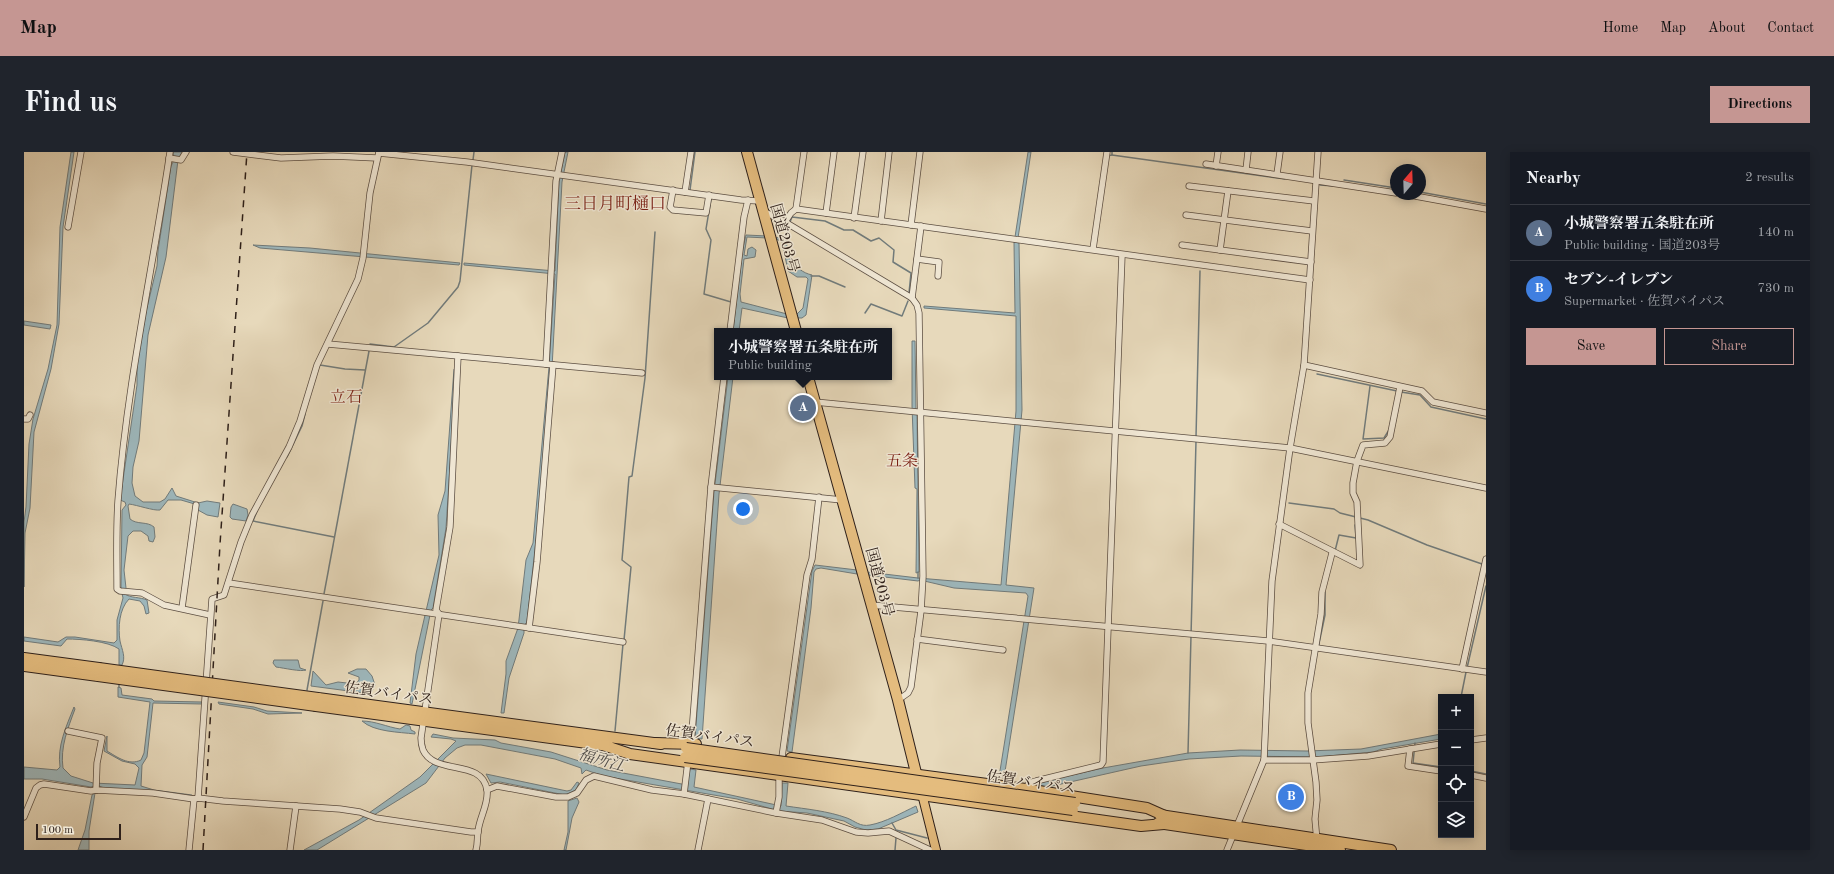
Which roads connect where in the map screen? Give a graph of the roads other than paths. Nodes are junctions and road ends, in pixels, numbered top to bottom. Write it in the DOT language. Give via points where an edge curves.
graph roads {
  1 [pos="81,152"];
  2 [pos="186,152"];
  3 [pos="233,152"];
  4 [pos="562,152"];
  5 [pos="691,152"];
  6 [pos="747,152"];
  7 [pos="804,152"];
  8 [pos="834,152"];
  9 [pos="863,152"];
  10 [pos="889,152"];
  11 [pos="920,152"];
  12 [pos="1218,152"];
  13 [pos="1248,152"];
  14 [pos="1280,152"];
  15 [pos="1318,152"];
  16 [pos="379,154"];
  17 [pos="169,155"];
  18 [pos="1107,155"];
  19 [pos="1206,164"];
  20 [pos="1216,166"];
  21 [pos="1246,170"];
  22 [pos="558,174"];
  23 [pos="1277,174"];
  24 [pos="1315,181"];
  25 [pos="1189,186"];
  26 [pos="673,190"];
  27 [pos="1228,191"];
  28 [pos="685,192"];
  29 [pos="1390,192"];
  30 [pos="708,198"];
  31 [pos="1426,198"];
  32 [pos="748,200"];
  33 [pos="760,201"];
  34 [pos="1314,201"];
  35 [pos="796,209"];
  36 [pos="1486,209"];
  37 [pos="763,211"];
  38 [pos="826,214"];
  39 [pos="1186,215"];
  40 [pos="854,218"];
  41 [pos="1224,220"];
  42 [pos="881,221"];
  43 [pos="786,222"];
  44 [pos="911,225"];
  45 [pos="921,226"];
  46 [pos="68,228"];
  47 [pos="1312,231"];
  48 [pos="1182,245"];
  49 [pos="1093,249"];
  50 [pos="1220,250"];
  51 [pos="1122,255"];
  52 [pos="917,259"];
  53 [pos="1311,262"];
  54 [pos="938,276"];
  55 [pos="1310,280"];
  56 [pos="912,298"];
  57 [pos="730,328"];
  58 [pos="795,328"];
  59 [pos="328,344"];
  60 [pos="458,356"];
  61 [pos="546,364"];
  62 [pos="553,365"];
  63 [pos="1304,365"];
  64 [pos="642,373"];
  65 [pos="724,380"];
  66 [pos="809,380"];
  67 [pos="1400,386"];
  68 [pos="815,402"];
  69 [pos="920,412"];
  70 [pos="1486,413"];
  71 [pos="30,415"];
  72 [pos="24,418"];
  73 [pos="1115,431"];
  74 [pos="1290,448"];
  75 [pos="1357,461"];
  76 [pos="711,487"];
  77 [pos="1486,488"];
  78 [pos="819,497"];
  79 [pos="842,500"];
  80 [pos="196,505"];
  81 [pos="1279,524"];
  82 [pos="1334,553"];
  83 [pos="1485,563"];
  84 [pos="229,583"];
  85 [pos="870,605"];
  86 [pos="182,608"];
  87 [pos="921,611"];
  88 [pos="439,614"];
  89 [pos="210,615"];
  90 [pos="1107,626"];
  91 [pos="527,628"];
  92 [pos="917,639"];
  93 [pos="1268,641"];
  94 [pos="623,642"];
  95 [pos="1315,648"];
  96 [pos="1003,650"];
  97 [pos="24,658"];
  98 [pos="24,666"];
  99 [pos="1462,669"];
  100 [pos="99,672"];
  101 [pos="1486,672"];
  102 [pos="898,700"];
  103 [pos="424,717"];
  104 [pos="68,731"];
  105 [pos="1486,738"];
  106 [pos="1474,740"];
  107 [pos="1438,745"];
  108 [pos="1414,749"];
  109 [pos="687,753"];
  110 [pos="782,757"];
  111 [pos="1264,760"];
  112 [pos="1312,760"];
  113 [pos="1438,771"];
  114 [pos="917,775"];
  115 [pos="779,776"];
  116 [pos="1474,776"];
  117 [pos="1486,778"];
  118 [pos="94,788"];
  119 [pos="487,790"];
  120 [pos="1026,790"];
  121 [pos="684,794"];
  122 [pos="922,794"];
  123 [pos="196,799"];
  124 [pos="708,799"];
  125 [pos="296,806"];
  126 [pos="776,814"];
  127 [pos="24,817"];
  128 [pos="1165,820"];
  129 [pos="1235,830"];
  130 [pos="478,832"];
  131 [pos="1318,845"];
  132 [pos="189,850"];
  133 [pos="290,850"];
  134 [pos="476,850"];
  135 [pos="698,850"];
  136 [pos="930,850"];
  137 [pos="936,850"];
  138 [pos="1227,850"];
  139 [pos="1340,850"];
  140 [pos="1391,850"];
  1 -- 46 [label="street"];
  2 -- 17 [label="street" via="181,160"];
  3 -- 16 [label="street" via="281,158"];
  4 -- 22 [label="street"];
  5 -- 28 [label="street"];
  6 -- 33 [label="highway, 国道203号"];
  7 -- 35 [label="street"];
  8 -- 38 [label="street"];
  9 -- 40 [label="street"];
  10 -- 42 [label="street"];
  11 -- 44 [label="street"];
  12 -- 20 [label="street"];
  13 -- 21 [label="street"];
  14 -- 23 [label="street"];
  15 -- 24 [label="street"];
  16 -- 22 [label="street"];
  16 -- 59 [label="street" via="370,193 364,255 358,279"];
  17 -- 86 [label="street" via="159,228 134,362 118,501 117,589 123,592 142,593 164,604"];
  18 -- 49 [label="street"];
  19 -- 20 [label="street"];
  20 -- 21 [label="street"];
  21 -- 23 [label="street"];
  22 -- 26 [label="street"];
  22 -- 61 [label="street"];
  23 -- 24 [label="street"];
  24 -- 29 [label="street"];
  24 -- 34 [label="street"];
  25 -- 27 [label="street"];
  26 -- 28 [label="street"];
  26 -- 30 [label="street" via="670,207 673,210 706,213"];
  27 -- 34 [label="street"];
  27 -- 41 [label="street"];
  28 -- 30 [label="street"];
  30 -- 32 [label="street"];
  31 -- 36 [label="street"];
  32 -- 33 [label="street"];
  32 -- 57 [label="street"];
  33 -- 37 [label="highway, 国道203号"];
  34 -- 47 [label="street"];
  35 -- 38 [label="street"];
  35 -- 43 [label="street"];
  37 -- 43 [label="street"];
  37 -- 58 [label="highway, 国道203号"];
  38 -- 40 [label="street"];
  39 -- 41 [label="street"];
  40 -- 42 [label="street"];
  41 -- 47 [label="street"];
  41 -- 50 [label="street"];
  42 -- 44 [label="street"];
  43 -- 56 [label="street"];
  44 -- 45 [label="street"];
  45 -- 49 [label="street"];
  45 -- 52 [label="street"];
  47 -- 53 [label="street"];
  48 -- 50 [label="street"];
  49 -- 51 [label="street"];
  50 -- 53 [label="street"];
  51 -- 55 [label="street"];
  51 -- 73 [label="street"];
  52 -- 54 [label="street" via="940,262"];
  52 -- 56 [label="street"];
  53 -- 55 [label="street"];
  55 -- 63 [label="street"];
  56 -- 69 [label="street" via="919,313"];
  59 -- 60 [label="street"];
  59 -- 84 [label="street" via="317,365 300,421 289,447 252,515"];
  60 -- 61 [label="street"];
  60 -- 88 [label="street" via="450,527 436,610"];
  61 -- 62 [label="street"];
  62 -- 64 [label="street"];
  62 -- 91 [label="street" via="537,562"];
  63 -- 67 [label="street"];
  63 -- 74 [label="street"];
  65 -- 76 [label="street"];
  66 -- 68 [label="highway, 国道203号"];
  67 -- 70 [label="street" via="1422,392 1433,402"];
  67 -- 75 [label="street" via="1390,437 1385,443 1363,445"];
  68 -- 69 [label="street"];
  68 -- 79 [label="highway, 国道203号"];
  69 -- 73 [label="street"];
  69 -- 87 [label="street" via="923,579"];
  71 -- 72 [label="street" via="28,419"];
  73 -- 74 [label="street"];
  73 -- 90 [label="street"];
  74 -- 75 [label="street"];
  74 -- 81 [label="street"];
  75 -- 77 [label="street"];
  75 -- 82 [label="street" via="1352,493 1357,502 1360,565"];
  76 -- 78 [label="street"];
  76 -- 109 [label="street"];
  78 -- 79 [label="street"];
  78 -- 110 [label="street"];
  79 -- 85 [label="highway, 国道203号"];
  80 -- 86 [label="street"];
  81 -- 82 [label="street"];
  81 -- 93 [label="street"];
  82 -- 95 [label="street" via="1322,592"];
  83 -- 99 [label="street"];
  84 -- 88 [label="street"];
  84 -- 89 [label="street" via="224,595 212,599"];
  85 -- 87 [label="street"];
  85 -- 102 [label="highway, 国道203号"];
  86 -- 89 [label="street"];
  87 -- 90 [label="street"];
  87 -- 92 [label="street"];
  88 -- 91 [label="street"];
  88 -- 103 [label="street"];
  89 -- 123 [label="street"];
  90 -- 93 [label="street"];
  90 -- 120 [label="street" via="1103,762 1101,766 1036,780 1029,783"];
  91 -- 94 [label="street"];
  92 -- 96 [label="street"];
  92 -- 102 [label="street" via="911,687 908,693"];
  93 -- 95 [label="street"];
  93 -- 111 [label="street"];
  95 -- 99 [label="street"];
  95 -- 112 [label="street" via="1308,693"];
  97 -- 100 [label="highway, 佐賀バイパス"];
  98 -- 100 [label="highway, 佐賀バイパス"];
  99 -- 101 [label="street"];
  100 -- 103 [label="highway, 佐賀バイパス, bridge"];
  102 -- 114 [label="highway, 国道203号"];
  103 -- 109 [label="highway, 佐賀バイパス" via="603,745"];
  103 -- 109 [label="highway, 佐賀バイパス" via="654,743"];
  103 -- 119 [label="street" via="421,738 423,751 443,765 473,772 483,781"];
  104 -- 118 [label="street" via="102,738"];
  105 -- 106 [label="street"];
  107 -- 108 [label="street"];
  108 -- 112 [label="street" via="1368,756"];
  108 -- 113 [label="street" via="1408,766"];
  109 -- 110 [label="highway"];
  109 -- 115 [label="highway"];
  109 -- 121 [label="street"];
  109 -- 128 [label="highway, 佐賀バイパス, bridge"];
  110 -- 114 [label="highway"];
  111 -- 112 [label="street"];
  111 -- 129 [label="street"];
  112 -- 131 [label="street" via="1317,800 1315,819"];
  114 -- 120 [label="highway"];
  114 -- 122 [label="highway, 国道203号"];
  115 -- 122 [label="highway"];
  115 -- 126 [label="street" via="780,797"];
  116 -- 117 [label="street"];
  118 -- 123 [label="street"];
  118 -- 127 [label="street" via="40,785 36,788"];
  119 -- 121 [label="street" via="497,786 568,797 577,793 586,780 594,776 652,790"];
  119 -- 130 [label="street"];
  120 -- 128 [label="highway" via="1147,808"];
  121 -- 124 [label="street"];
  122 -- 128 [label="highway" via="1142,826"];
  122 -- 137 [label="main road"];
  123 -- 125 [label="street"];
  123 -- 132 [label="street"];
  124 -- 126 [label="street"];
  124 -- 135 [label="street"];
  125 -- 130 [label="street" via="340,809 376,818"];
  125 -- 133 [label="street"];
  126 -- 136 [label="street" via="822,820 863,833 889,831"];
  128 -- 129 [label="highway, 佐賀バイパス"];
  129 -- 131 [label="highway, 佐賀バイパス"];
  129 -- 138 [label="street"];
  130 -- 134 [label="street"];
  131 -- 139 [label="highway, 佐賀バイパス"];
  131 -- 140 [label="highway, 佐賀バイパス"];
}
